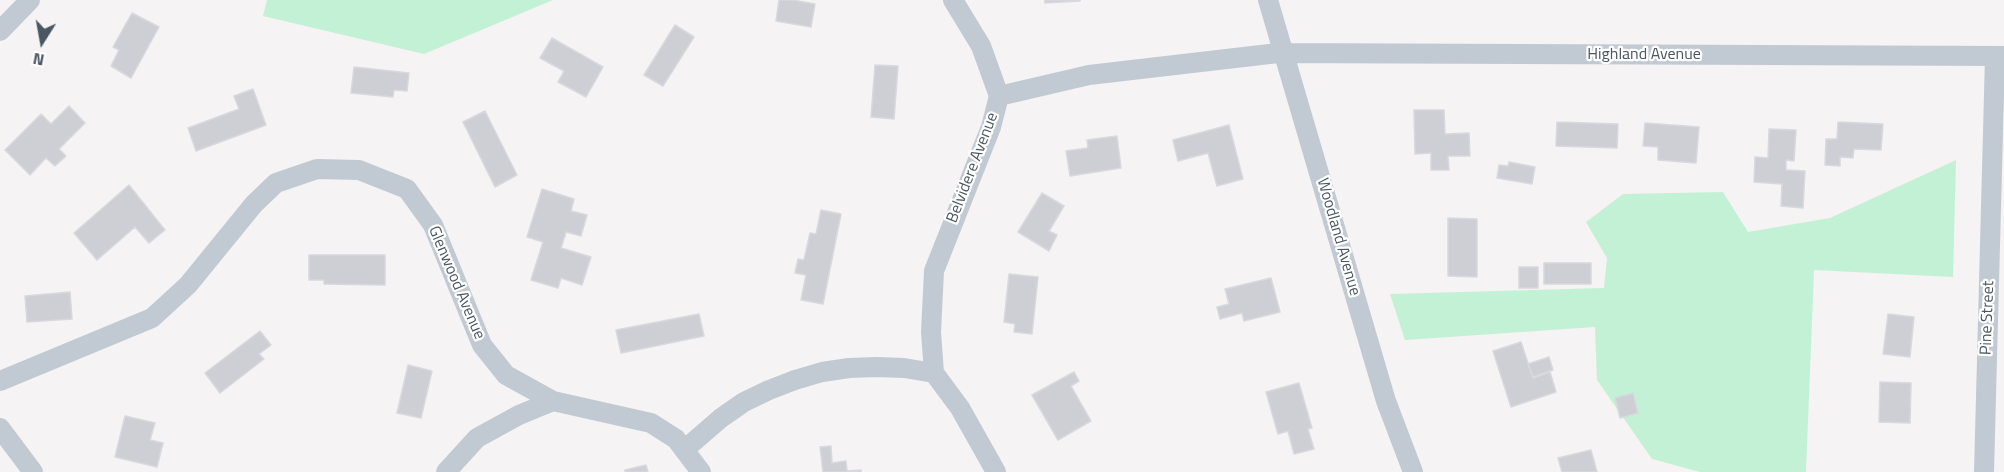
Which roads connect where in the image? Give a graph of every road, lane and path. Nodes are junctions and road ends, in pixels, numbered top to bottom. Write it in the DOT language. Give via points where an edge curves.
graph roads {
  1 [pos="30,0"];
  2 [pos="953,0"];
  3 [pos="1269,0"];
  4 [pos="0,32"];
  5 [pos="1284,53"];
  6 [pos="1999,56"];
  7 [pos="999,96"];
  8 [pos="934,373"];
  9 [pos="0,381"];
  10 [pos="553,401"];
  11 [pos="0,428"];
  12 [pos="684,450"];
  13 [pos="33,472"];
  14 [pos="446,472"];
  15 [pos="701,472"];
  16 [pos="996,472"];
  17 [pos="1413,472"];
  18 [pos="1984,472"];
  1 -- 4 [label="street"];
  2 -- 7 [label="street" via="981,46"];
  3 -- 5 [label="street, Woodland Avenue"];
  5 -- 6 [label="street, Highland Avenue"];
  5 -- 7 [label="street, Belvidere Avenue" via="1089,75"];
  5 -- 17 [label="street, Woodland Avenue" via="1386,401"];
  6 -- 18 [label="street, Pine Street"];
  7 -- 8 [label="street, Belvidere Avenue" via="991,127 934,271"];
  8 -- 12 [label="street" via="867,367 822,372 795,380 744,402"];
  8 -- 16 [label="street" via="960,408"];
  9 -- 10 [label="street, Glenwood Avenue" via="152,318 188,285 276,183 317,169 359,170 407,189 433,225 482,345 506,375"];
  10 -- 12 [label="street, Glenwood Avenue" via="651,423 676,439"];
  10 -- 14 [label="street" via="477,438"];
  11 -- 13 [label="street"];
  12 -- 15 [label="street, Glenwood Avenue"];
}
